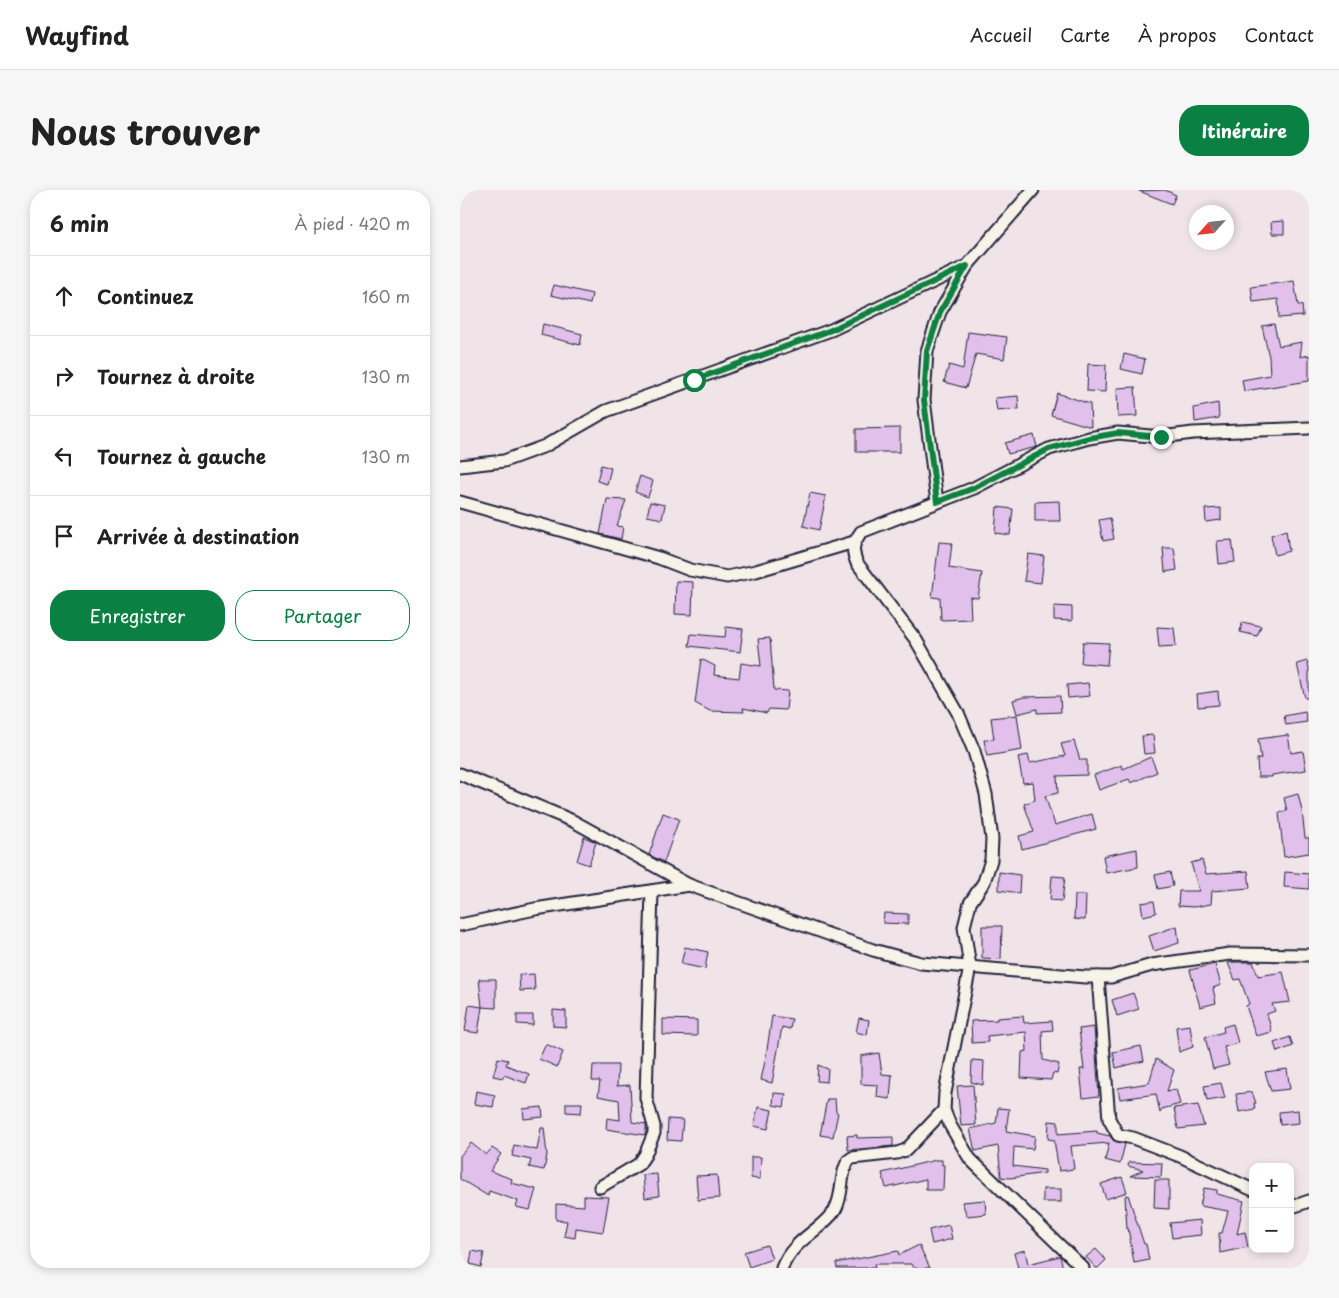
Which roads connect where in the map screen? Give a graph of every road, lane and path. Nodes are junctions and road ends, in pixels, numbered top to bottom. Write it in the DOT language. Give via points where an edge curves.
graph roads {
  1 [pos="1033,190"];
  2 [pos="967,266"];
  3 [pos="1309,428"];
  4 [pos="460,466"];
  5 [pos="460,502"];
  6 [pos="937,502"];
  7 [pos="854,542"];
  8 [pos="460,774"];
  9 [pos="689,885"];
  10 [pos="652,891"];
  11 [pos="460,925"];
  12 [pos="1309,955"];
  13 [pos="970,967"];
  14 [pos="1098,977"];
  15 [pos="944,1110"];
  16 [pos="600,1187"];
  17 [pos="1249,1188"];
  18 [pos="1309,1201"];
  19 [pos="1294,1205"];
  20 [pos="782,1268"];
  21 [pos="1083,1268"];
  1 -- 2 [label="street"];
  2 -- 4 [label="street" via="831,330 606,411 545,446 504,462"];
  2 -- 6 [label="street" via="940,312 927,351 924,400"];
  3 -- 6 [label="street" via="1161,437 1118,433 1089,438 1049,449 974,488"];
  5 -- 7 [label="street" via="659,558 690,570 727,577"];
  6 -- 7 [label="street" via="861,532"];
  7 -- 13 [label="street" via="852,553 857,563 916,640 958,713 974,750 986,794 992,839 991,860 984,882 970,903 964,927"];
  8 -- 9 [label="street" via="573,821"];
  9 -- 10 [label="street"];
  9 -- 13 [label="street" via="873,950 921,963"];
  10 -- 11 [label="street" via="535,909"];
  10 -- 16 [label="street" via="646,1098 654,1133 639,1164"];
  12 -- 14 [label="street" via="1230,954 1152,965 1111,977"];
  13 -- 14 [label="street"];
  13 -- 15 [label="street"];
  14 -- 17 [label="street" via="1112,1128 1118,1135 1180,1156"];
  15 -- 20 [label="street" via="906,1150 848,1161 834,1211 792,1251"];
  15 -- 21 [label="street" via="970,1159"];
  18 -- 19 [label="street"];
}
